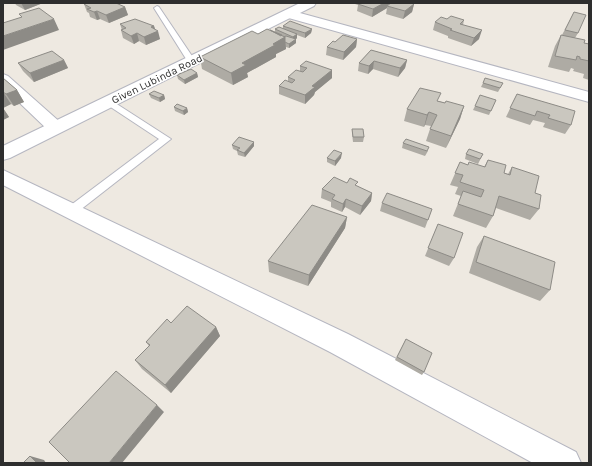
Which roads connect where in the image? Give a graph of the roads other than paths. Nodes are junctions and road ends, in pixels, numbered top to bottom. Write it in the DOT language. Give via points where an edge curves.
graph roads {
  1 [pos="310,3"];
  2 [pos="158,8"];
  3 [pos="288,14"];
  4 [pos="192,62"];
  5 [pos="3,79"];
  6 [pos="589,97"];
  7 [pos="109,102"];
  8 [pos="55,127"];
  9 [pos="3,154"];
  10 [pos="3,177"];
  11 [pos="71,211"];
  12 [pos="565,463"];
  1 -- 3 [label="street, Given Lubinda Road"];
  2 -- 4 [label="lane"];
  3 -- 4 [label="street, Given Lubinda Road"];
  3 -- 6 [label="street"];
  4 -- 7 [label="street, Given Lubinda Road"];
  5 -- 8 [label="street"];
  7 -- 8 [label="street, Given Lubinda Road"];
  7 -- 11 [label="lane" via="166,139"];
  8 -- 9 [label="street, Given Lubinda Road"];
  10 -- 11 [label="street"];
  11 -- 12 [label="street" via="339,343"];
}
